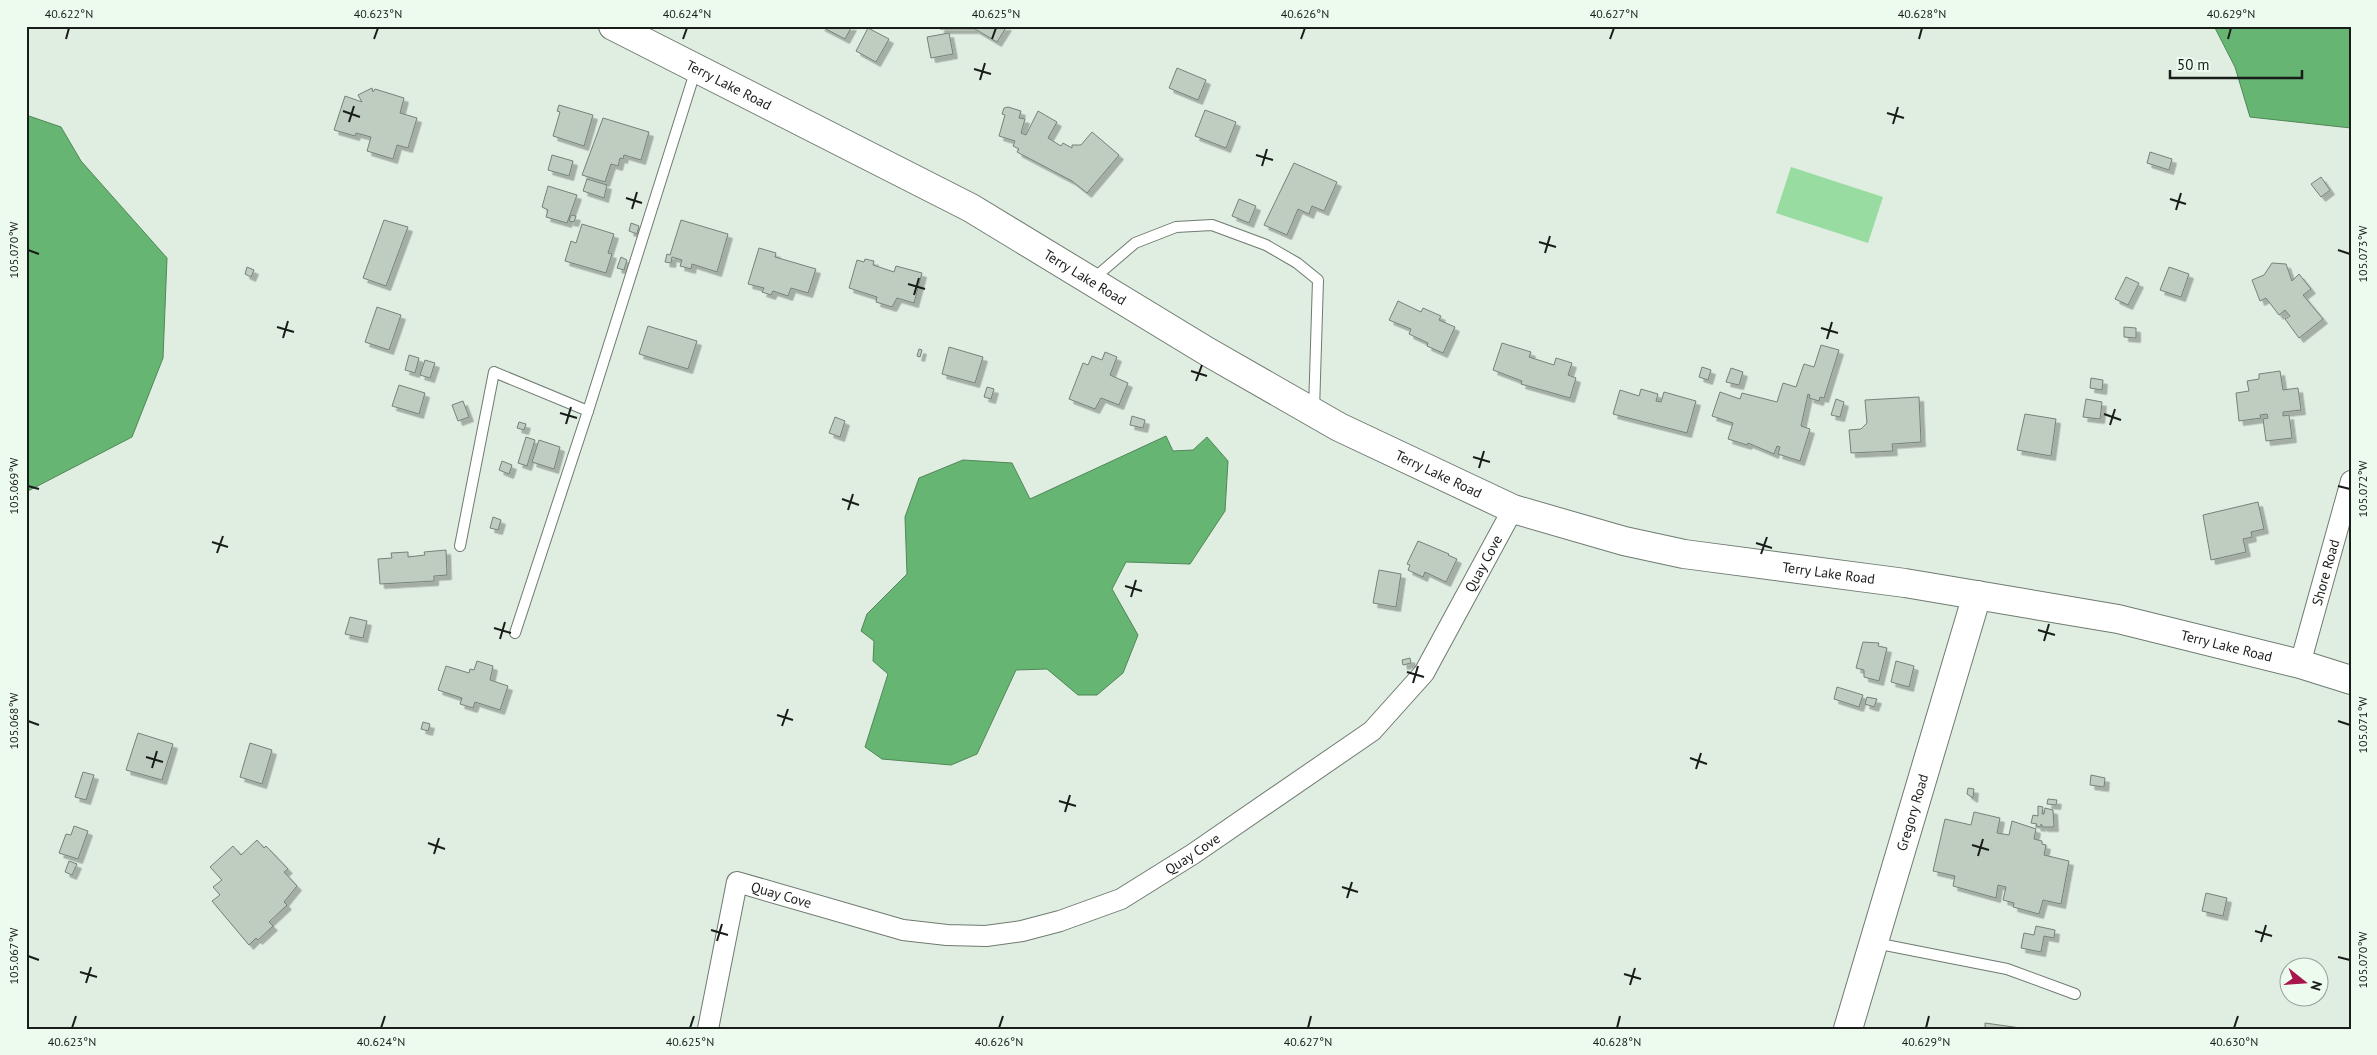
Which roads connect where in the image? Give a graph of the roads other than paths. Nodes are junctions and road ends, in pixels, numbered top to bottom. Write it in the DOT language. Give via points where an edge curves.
graph roads {
  1 [pos="613,26"];
  2 [pos="696,68"];
  3 [pos="1091,281"];
  4 [pos="588,411"];
  5 [pos="1314,413"];
  6 [pos="2351,481"];
  7 [pos="1513,509"];
  8 [pos="460,546"];
  9 [pos="1976,595"];
  10 [pos="515,632"];
  11 [pos="2300,664"];
  12 [pos="2351,680"];
  13 [pos="1872,942"];
  14 [pos="2075,994"];
  15 [pos="708,1029"];
  16 [pos="1848,1029"];
  1 -- 2 [label="main road, Terry Lake Road"];
  2 -- 3 [label="main road, Terry Lake Road" via="932,187"];
  2 -- 4 [label="lane"];
  3 -- 5 [label="main road, Terry Lake Road"];
  3 -- 5 [label="lane" via="1135,243 1176,226 1212,225 1266,245 1297,263 1318,280"];
  4 -- 8 [label="lane" via="494,372"];
  4 -- 10 [label="lane"];
  5 -- 7 [label="main road, Terry Lake Road"];
  6 -- 11 [label="street, Shore Road"];
  7 -- 9 [label="main road, Terry Lake Road" via="1624,542 1684,554"];
  7 -- 15 [label="street, Quay Cove" via="1424,673 1372,731 1193,854 1121,899 1060,921 986,936 903,930 738,882"];
  9 -- 11 [label="main road, Terry Lake Road" via="2118,619"];
  9 -- 13 [label="main road, Gregory Road"];
  11 -- 12 [label="main road, Terry Lake Road"];
  13 -- 14 [label="lane" via="2007,969"];
  13 -- 16 [label="main road, Gregory Road"];
}
